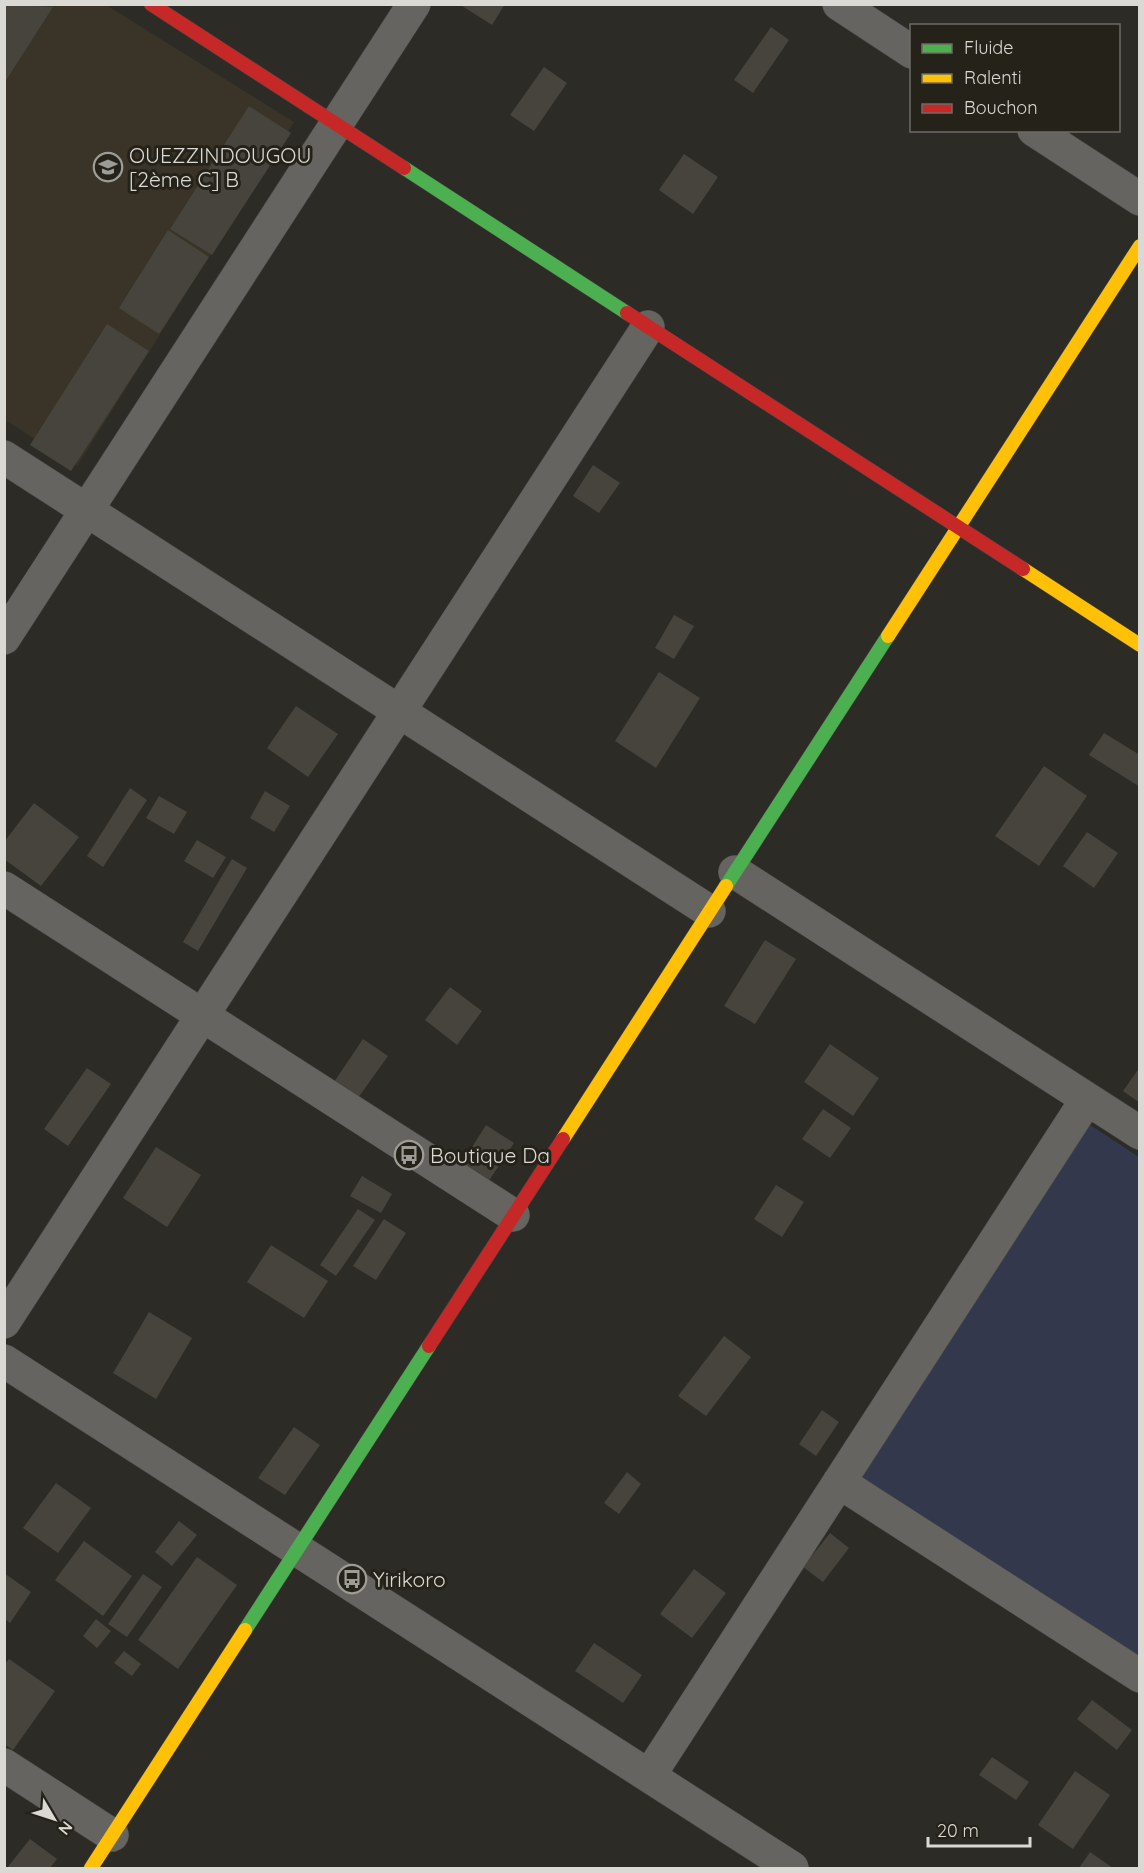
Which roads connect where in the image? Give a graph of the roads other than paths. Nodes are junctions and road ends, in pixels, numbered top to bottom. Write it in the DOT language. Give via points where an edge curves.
graph roads {
  1 [pos="151,4"];
  2 [pos="414,4"];
  3 [pos="845,6"];
  4 [pos="910,51"];
  5 [pos="336,124"];
  6 [pos="1037,132"];
  7 [pos="1140,199"];
  8 [pos="1140,246"];
  9 [pos="648,327"];
  10 [pos="4,457"];
  11 [pos="87,510"];
  12 [pos="958,528"];
  13 [pos="4,638"];
  14 [pos="1140,645"];
  15 [pos="399,712"];
  16 [pos="735,872"];
  17 [pos="4,888"];
  18 [pos="710,911"];
  19 [pos="203,1015"];
  20 [pos="1087,1099"];
  21 [pos="1140,1133"];
  22 [pos="513,1215"];
  23 [pos="4,1322"];
  24 [pos="4,1361"];
  25 [pos="839,1482"];
  26 [pos="297,1549"];
  27 [pos="1140,1676"];
  28 [pos="4,1765"];
  29 [pos="649,1776"];
  30 [pos="112,1835"];
  31 [pos="91,1869"];
  32 [pos="792,1869"];
  1 -- 5 [label="street"];
  2 -- 5 [label="street"];
  3 -- 4 [label="street"];
  5 -- 9 [label="street"];
  5 -- 11 [label="street"];
  6 -- 7 [label="street"];
  8 -- 12 [label="street"];
  9 -- 12 [label="street"];
  9 -- 15 [label="street"];
  10 -- 11 [label="street"];
  11 -- 13 [label="street"];
  11 -- 15 [label="street"];
  12 -- 14 [label="street"];
  12 -- 16 [label="street"];
  15 -- 18 [label="street"];
  15 -- 19 [label="street"];
  16 -- 18 [label="street"];
  16 -- 20 [label="street"];
  17 -- 19 [label="street"];
  18 -- 22 [label="street"];
  19 -- 22 [label="street"];
  19 -- 23 [label="street"];
  20 -- 21 [label="street"];
  20 -- 25 [label="street"];
  22 -- 26 [label="street"];
  24 -- 26 [label="street"];
  25 -- 27 [label="street"];
  25 -- 29 [label="street"];
  26 -- 29 [label="street"];
  26 -- 30 [label="street"];
  28 -- 30 [label="street"];
  29 -- 32 [label="street"];
  30 -- 31 [label="street"];
}
